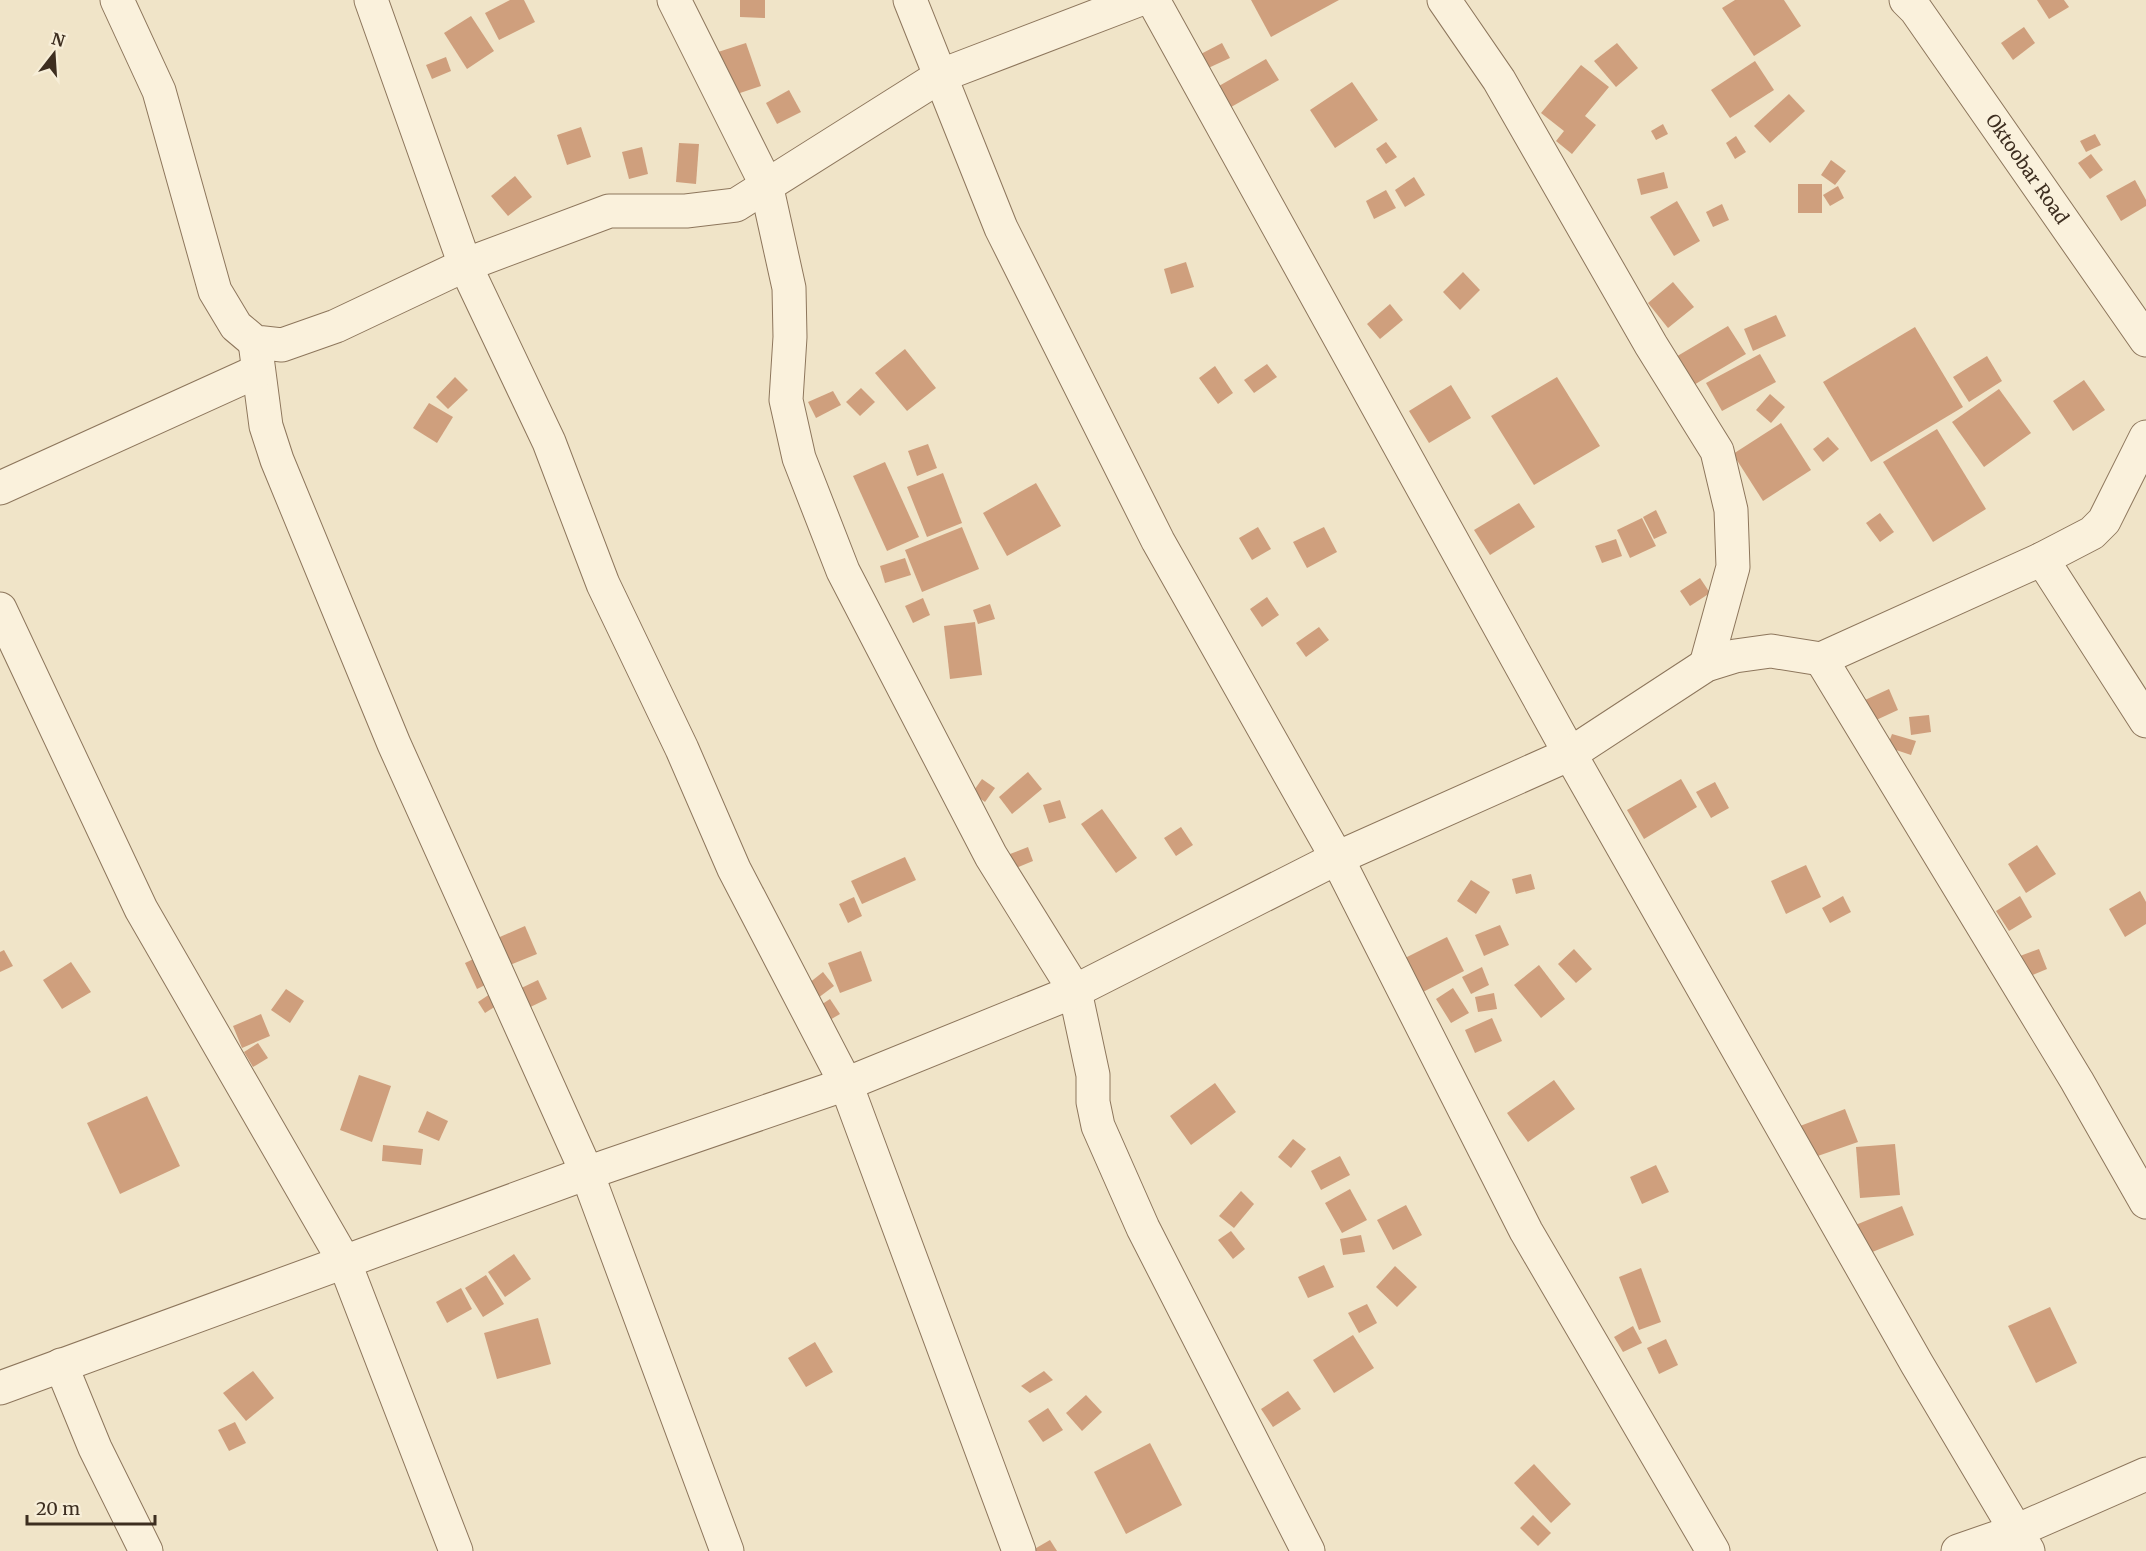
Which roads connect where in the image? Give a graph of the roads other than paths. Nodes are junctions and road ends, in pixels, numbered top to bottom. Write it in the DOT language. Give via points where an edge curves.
graph roads {
  1 [pos="117,0"];
  2 [pos="371,0"];
  3 [pos="674,0"];
  4 [pos="910,0"];
  5 [pos="1138,0"];
  6 [pos="1153,0"];
  7 [pos="1444,0"];
  8 [pos="1906,0"];
  9 [pos="942,75"];
  10 [pos="766,184"];
  11 [pos="465,265"];
  12 [pos="2146,340"];
  13 [pos="257,356"];
  14 [pos="2146,437"];
  15 [pos="0,488"];
  16 [pos="2042,559"];
  17 [pos="0,609"];
  18 [pos="1821,659"];
  19 [pos="1706,665"];
  20 [pos="2146,721"];
  21 [pos="1570,754"];
  22 [pos="1337,858"];
  23 [pos="1075,991"];
  24 [pos="846,1084"];
  25 [pos="586,1173"];
  26 [pos="2146,1203"];
  27 [pos="344,1261"];
  28 [pos="61,1365"];
  29 [pos="0,1388"];
  30 [pos="2146,1474"];
  31 [pos="2022,1541"];
  32 [pos="146,1551"];
  33 [pos="456,1551"];
  34 [pos="727,1551"];
  35 [pos="1018,1551"];
  36 [pos="1308,1551"];
  37 [pos="1713,1551"];
  38 [pos="1958,1551"];
  1 -- 13 [label="street" via="159,91 215,291"];
  2 -- 11 [label="street"];
  3 -- 10 [label="street"];
  4 -- 9 [label="street"];
  5 -- 9 [label="street"];
  6 -- 21 [label="street"];
  7 -- 19 [label="street" via="1499,80 1651,345 1717,451 1731,510 1733,567"];
  8 -- 12 [label="street, Oktoobar Road"];
  9 -- 10 [label="street"];
  9 -- 22 [label="street" via="1001,228 1158,541"];
  10 -- 11 [label="street" via="736,205 686,211 609,211"];
  10 -- 23 [label="street" via="789,288 786,400 799,458 843,571 980,835"];
  11 -- 13 [label="street" via="336,326"];
  11 -- 24 [label="street" via="549,442 603,584 734,869"];
  13 -- 15 [label="street"];
  13 -- 25 [label="street" via="266,426 277,460 394,744"];
  14 -- 16 [label="street" via="2104,521 2091,533"];
  16 -- 18 [label="street"];
  16 -- 20 [label="street"];
  17 -- 27 [label="street" via="141,909"];
  18 -- 19 [label="street" via="1771,651"];
  18 -- 26 [label="street" via="2077,1081"];
  19 -- 21 [label="street"];
  21 -- 22 [label="street"];
  21 -- 31 [label="street"];
  22 -- 23 [label="street"];
  22 -- 37 [label="street" via="1526,1231"];
  23 -- 24 [label="street"];
  23 -- 36 [label="street" via="1093,1075 1098,1126 1143,1228"];
  24 -- 25 [label="street"];
  24 -- 35 [label="street"];
  25 -- 27 [label="street"];
  25 -- 34 [label="street"];
  27 -- 28 [label="street"];
  27 -- 33 [label="street"];
  28 -- 29 [label="street"];
  28 -- 32 [label="street" via="95,1448"];
  30 -- 31 [label="street"];
  31 -- 38 [label="street"];
}
